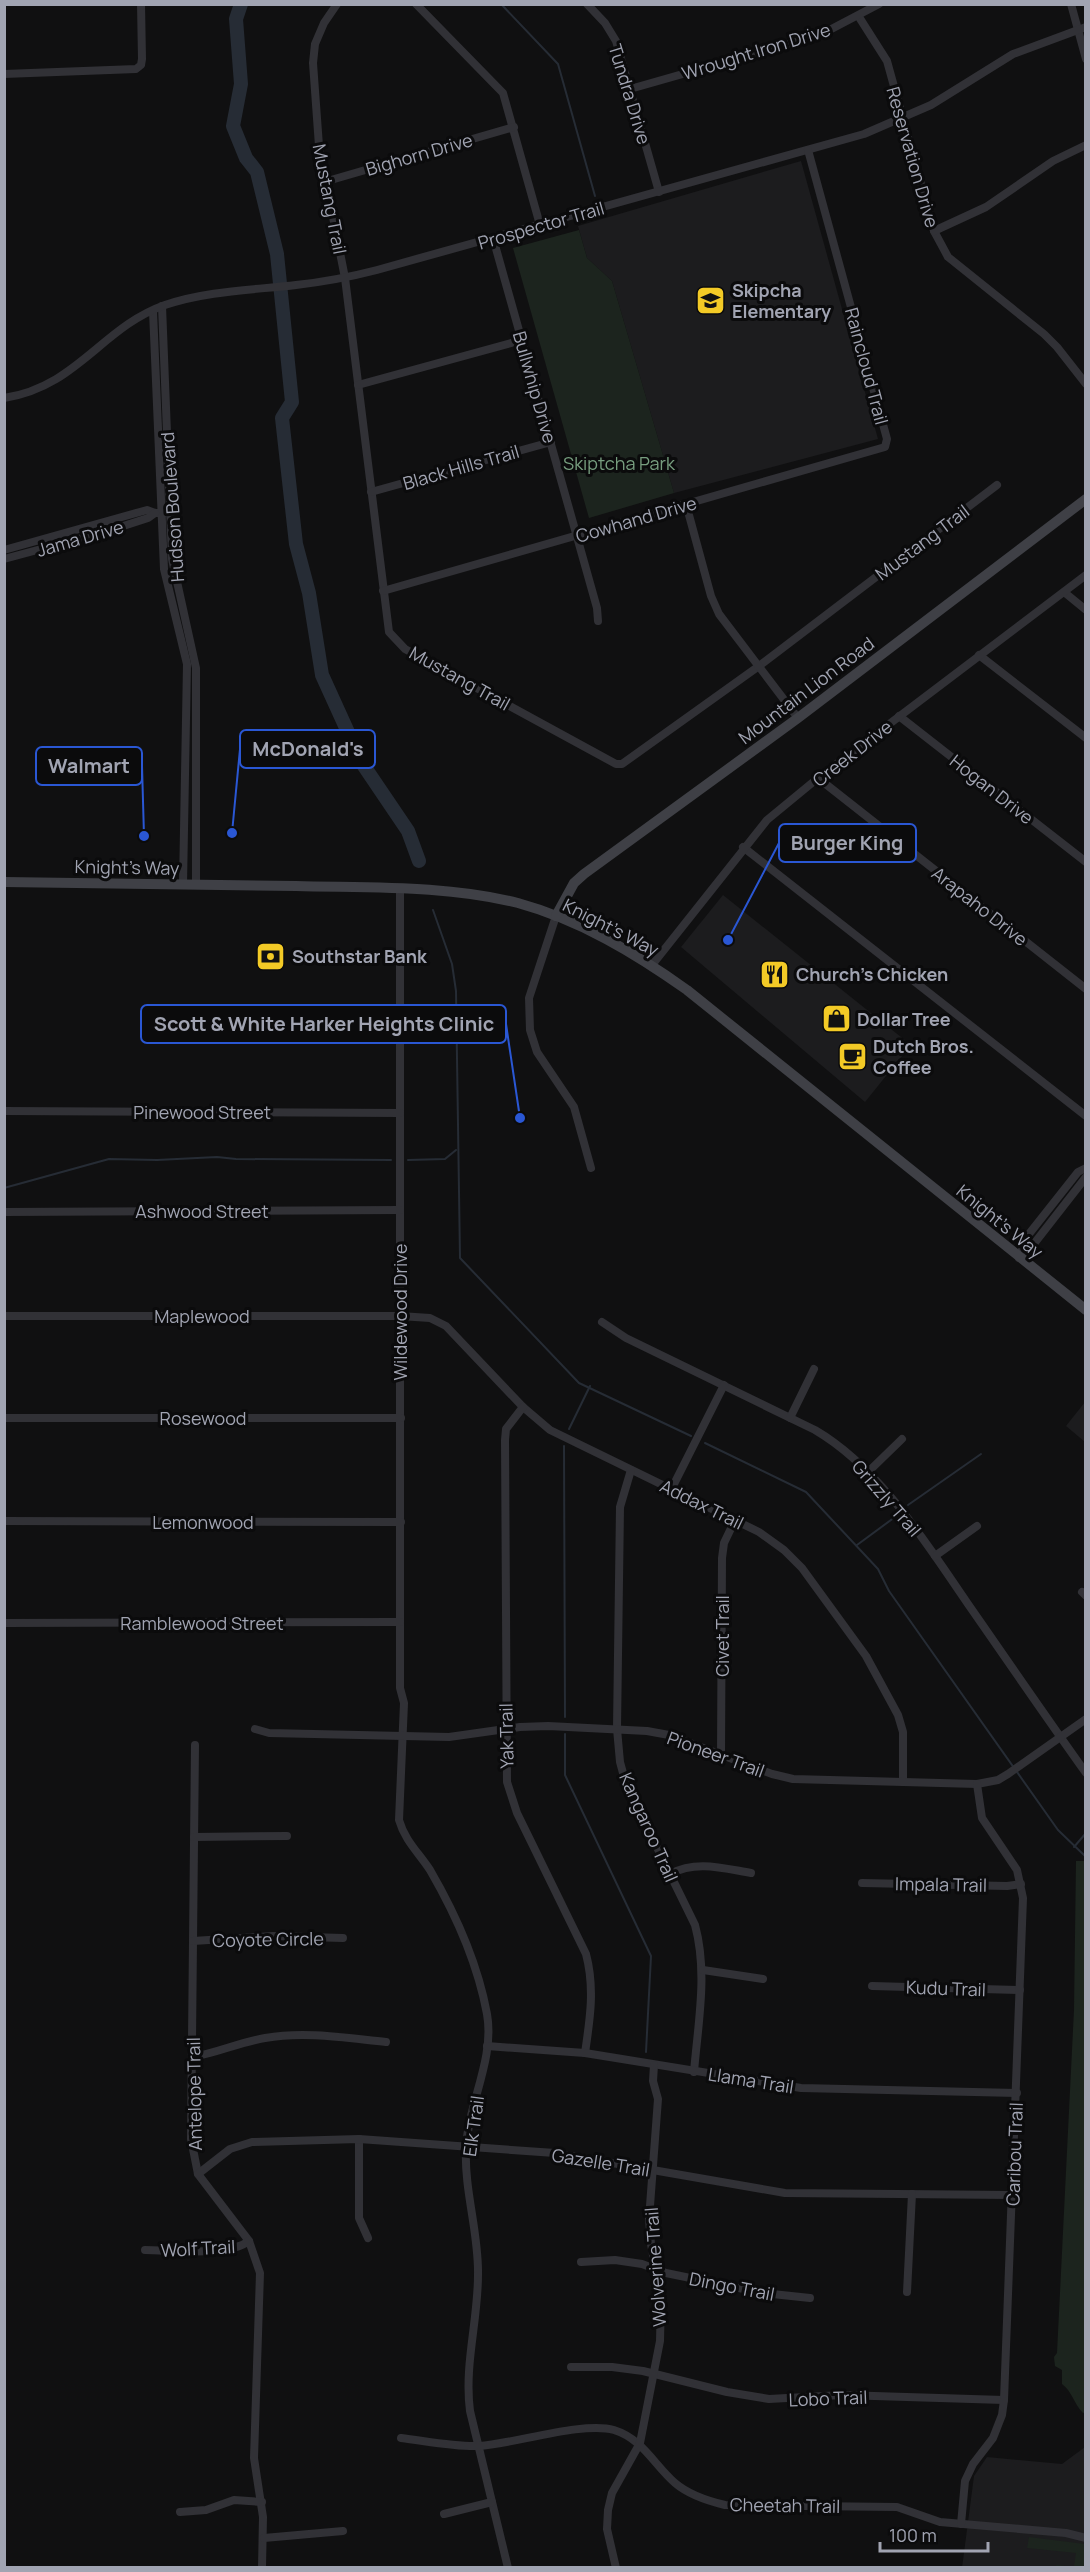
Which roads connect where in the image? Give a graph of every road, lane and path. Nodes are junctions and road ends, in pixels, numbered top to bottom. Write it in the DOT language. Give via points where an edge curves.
graph roads {
  1 [pos="141,4"];
  2 [pos="337,4"];
  3 [pos="416,4"];
  4 [pos="586,4"];
  5 [pos="879,4"];
  6 [pos="1071,4"];
  7 [pos="859,17"];
  8 [pos="1086,27"];
  9 [pos="1076,30"];
  10 [pos="1086,59"];
  11 [pos="4,74"];
  12 [pos="630,89"];
  13 [pos="903,119"];
  14 [pos="514,127"];
  15 [pos="1086,145"];
  16 [pos="808,150"];
  17 [pos="324,182"];
  18 [pos="659,192"];
  19 [pos="540,225"];
  20 [pos="934,231"];
  21 [pos="494,238"];
  22 [pos="345,278"];
  23 [pos="162,306"];
  24 [pos="153,311"];
  25 [pos="522,340"];
  26 [pos="1086,384"];
  27 [pos="358,385"];
  28 [pos="4,398"];
  29 [pos="551,442"];
  30 [pos="887,443"];
  31 [pos="997,485"];
  32 [pos="371,492"];
  33 [pos="1086,499"];
  34 [pos="686,504"];
  35 [pos="170,512"];
  36 [pos="158,513"];
  37 [pos="577,536"];
  38 [pos="4,550"];
  39 [pos="4,559"];
  40 [pos="1086,575"];
  41 [pos="383,591"];
  42 [pos="1064,592"];
  43 [pos="1086,610"];
  44 [pos="598,621"];
  45 [pos="980,655"];
  46 [pos="759,666"];
  47 [pos="192,693"];
  48 [pos="899,716"];
  49 [pos="798,718"];
  50 [pos="1086,738"];
  51 [pos="186,765"];
  52 [pos="195,766"];
  53 [pos="818,778"];
  54 [pos="184,818"];
  55 [pos="196,818"];
  56 [pos="743,847"];
  57 [pos="1086,848"];
  58 [pos="1082,859"];
  59 [pos="4,882"];
  60 [pos="183,885"];
  61 [pos="196,885"];
  62 [pos="400,888"];
  63 [pos="556,916"];
  64 [pos="652,965"];
  65 [pos="1086,989"];
  66 [pos="4,1111"];
  67 [pos="400,1113"];
  68 [pos="1086,1116"];
  69 [pos="591,1168"];
  70 [pos="1086,1168"];
  71 [pos="1086,1177"];
  72 [pos="400,1210"];
  73 [pos="4,1212"];
  74 [pos="1046,1212"];
  75 [pos="1054,1218"];
  76 [pos="1019,1258"];
  77 [pos="1086,1310"];
  78 [pos="4,1316"];
  79 [pos="400,1316"];
  80 [pos="602,1322"];
  81 [pos="814,1369"];
  82 [pos="724,1385"];
  83 [pos="523,1407"];
  84 [pos="4,1418"];
  85 [pos="400,1418"];
  86 [pos="790,1418"];
  87 [pos="902,1439"];
  88 [pos="631,1470"];
  89 [pos="867,1473"];
  90 [pos="671,1490"];
  91 [pos="735,1520"];
  92 [pos="4,1521"];
  93 [pos="401,1522"];
  94 [pos="977,1527"];
  95 [pos="934,1556"];
  96 [pos="400,1622"];
  97 [pos="4,1623"];
  98 [pos="1086,1719"];
  99 [pos="255,1729"];
  100 [pos="506,1729"];
  101 [pos="617,1729"];
  102 [pos="401,1736"];
  103 [pos="1060,1737"];
  104 [pos="195,1745"];
  105 [pos="721,1755"];
  106 [pos="1086,1773"];
  107 [pos="903,1782"];
  108 [pos="976,1784"];
  109 [pos="287,1836"];
  110 [pos="194,1837"];
  111 [pos="750,1873"];
  112 [pos="670,1874"];
  113 [pos="862,1883"];
  114 [pos="1021,1884"];
  115 [pos="343,1938"];
  116 [pos="193,1941"];
  117 [pos="703,1970"];
  118 [pos="763,1980"];
  119 [pos="872,1986"];
  120 [pos="1020,1990"];
  121 [pos="386,2042"];
  122 [pos="487,2046"];
  123 [pos="585,2053"];
  124 [pos="192,2057"];
  125 [pos="654,2065"];
  126 [pos="694,2072"];
  127 [pos="1017,2093"];
  128 [pos="359,2139"];
  129 [pos="466,2147"];
  130 [pos="652,2170"];
  131 [pos="198,2174"];
  132 [pos="912,2194"];
  133 [pos="1012,2195"];
  134 [pos="368,2238"];
  135 [pos="249,2241"];
  136 [pos="145,2250"];
  137 [pos="581,2262"];
  138 [pos="656,2269"];
  139 [pos="907,2292"];
  140 [pos="810,2298"];
  141 [pos="571,2367"];
  142 [pos="654,2374"];
  143 [pos="1004,2400"];
  144 [pos="402,2438"];
  145 [pos="640,2443"];
  146 [pos="478,2446"];
  147 [pos="262,2502"];
  148 [pos="492,2502"];
  149 [pos="180,2512"];
  150 [pos="444,2514"];
  151 [pos="961,2524"];
  152 [pos="343,2530"];
  153 [pos="264,2538"];
  154 [pos="1086,2538"];
  155 [pos="262,2568"];
  156 [pos="508,2568"];
  157 [pos="616,2568"];
  1 -- 11 [label="street" via="142,59 136,69"];
  2 -- 17 [label="street, Mustang Trail" via="315,44 313,63"];
  3 -- 14 [label="street" via="503,93"];
  4 -- 12 [label="street, Tundra Drive" via="616,41"];
  5 -- 7 [label="street, Wrought Iron Drive"];
  6 -- 9 [label="street"];
  7 -- 12 [label="street, Wrought Iron Drive" via="820,35"];
  7 -- 13 [label="street, Reservation Drive" via="887,62"];
  8 -- 9 [label="street, Prospector Trail"];
  9 -- 10 [label="street"];
  9 -- 13 [label="street, Prospector Trail" via="1013,54 950,95"];
  12 -- 18 [label="street, Tundra Drive"];
  13 -- 16 [label="street, Prospector Trail"];
  13 -- 20 [label="street, Reservation Drive"];
  14 -- 17 [label="street, Bighorn Drive"];
  14 -- 19 [label="street"];
  15 -- 20 [label="street" via="1053,161 986,207"];
  16 -- 18 [label="street, Prospector Trail"];
  16 -- 30 [label="street, Raincloud Trail"];
  17 -- 22 [label="street, Mustang Trail"];
  18 -- 19 [label="street, Prospector Trail"];
  19 -- 21 [label="street, Prospector Trail"];
  20 -- 26 [label="street, Reservation Drive" via="948,257 1044,334"];
  21 -- 22 [label="street, Prospector Trail"];
  21 -- 25 [label="street, Bullwhip Drive"];
  22 -- 23 [label="street, Prospector Trail" via="188,298"];
  22 -- 27 [label="street, Mustang Trail"];
  23 -- 24 [label="street, Prospector Trail"];
  23 -- 35 [label="street, Hudson Boulevard"];
  24 -- 28 [label="street, Prospector Trail" via="122,329 60,379"];
  24 -- 36 [label="street, Hudson Boulevard"];
  25 -- 27 [label="street"];
  25 -- 29 [label="street, Bullwhip Drive"];
  27 -- 32 [label="street, Mustang Trail"];
  29 -- 32 [label="street, Black Hills Trail"];
  29 -- 37 [label="street, Bullwhip Drive"];
  30 -- 34 [label="street, Cowhand Drive" via="885,447"];
  31 -- 46 [label="street, Mustang Trail"];
  32 -- 41 [label="street, Mustang Trail"];
  33 -- 49 [label="main road, Mountain Lion Road"];
  34 -- 37 [label="street, Cowhand Drive"];
  34 -- 46 [label="street" via="714,605"];
  35 -- 36 [label="street, Jama Drive"];
  35 -- 47 [label="street, Hudson Boulevard" via="175,578 196,657"];
  36 -- 38 [label="street, Jama Drive" via="147,510"];
  36 -- 39 [label="street, Jama Drive"];
  36 -- 47 [label="street, Hudson Boulevard" via="164,569"];
  37 -- 41 [label="street, Cowhand Drive"];
  37 -- 44 [label="street, Bullwhip Drive"];
  40 -- 42 [label="street, Creek Drive"];
  41 -- 46 [label="street, Mustang Trail" via="389,632 405,649 616,764 629,761"];
  42 -- 43 [label="street"];
  42 -- 45 [label="street, Creek Drive"];
  45 -- 48 [label="street, Creek Drive"];
  45 -- 50 [label="street"];
  46 -- 49 [label="street"];
  47 -- 51 [label="street, Hudson Boulevard"];
  47 -- 52 [label="street, Hudson Boulevard"];
  48 -- 53 [label="street, Creek Drive"];
  48 -- 58 [label="street, Hogan Drive"];
  49 -- 63 [label="main road, Mountain Lion Road" via="584,874 574,883"];
  51 -- 52 [label="street"];
  51 -- 54 [label="street, Hudson Boulevard"];
  52 -- 55 [label="street, Hudson Boulevard"];
  53 -- 56 [label="street, Creek Drive" via="767,820"];
  53 -- 65 [label="street, Arapaho Drive"];
  54 -- 55 [label="street"];
  54 -- 60 [label="street, Hudson Boulevard"];
  55 -- 61 [label="street, Hudson Boulevard"];
  56 -- 64 [label="street, Creek Drive"];
  56 -- 68 [label="street"];
  57 -- 58 [label="street"];
  59 -- 60 [label="main road, Knight's Way"];
  60 -- 61 [label="main road, Knight's Way"];
  61 -- 62 [label="main road, Knight's Way"];
  62 -- 63 [label="main road, Knight's Way" via="492,898"];
  62 -- 67 [label="street, Wildewood Drive"];
  63 -- 64 [label="main road, Knight's Way"];
  63 -- 69 [label="street" via="529,998 530,1030 537,1052 574,1107"];
  64 -- 76 [label="main road, Knight's Way"];
  66 -- 67 [label="street, Pinewood Street"];
  67 -- 72 [label="street, Wildewood Drive"];
  70 -- 74 [label="street" via="1078,1172"];
  71 -- 75 [label="street"];
  72 -- 73 [label="street, Ashwood Street"];
  72 -- 79 [label="street, Wildewood Drive"];
  74 -- 75 [label="street"];
  74 -- 76 [label="street" via="1025,1239"];
  75 -- 76 [label="street"];
  76 -- 77 [label="main road, Knight's Way"];
  78 -- 79 [label="street, Maplewood"];
  79 -- 83 [label="street, Addax Trail" via="430,1318 446,1326"];
  79 -- 85 [label="street, Wildewood Drive"];
  80 -- 82 [label="street, Grizzly Trail" via="626,1338"];
  81 -- 86 [label="street"];
  82 -- 86 [label="street, Grizzly Trail"];
  82 -- 90 [label="street"];
  83 -- 88 [label="street, Addax Trail" via="550,1430"];
  83 -- 100 [label="street, Yak Trail" via="506,1429 505,1440"];
  84 -- 85 [label="street, Rosewood"];
  85 -- 93 [label="street, Wildewood Drive"];
  86 -- 89 [label="street, Grizzly Trail" via="834,1442"];
  87 -- 89 [label="street"];
  88 -- 90 [label="street, Addax Trail"];
  88 -- 101 [label="street, Kangaroo Trail" via="620,1507"];
  89 -- 95 [label="street, Grizzly Trail"];
  90 -- 91 [label="street, Addax Trail"];
  91 -- 105 [label="street, Civet Trail" via="722,1558"];
  91 -- 107 [label="street, Addax Trail" via="759,1532 802,1568 866,1656 903,1731"];
  92 -- 93 [label="street, Lemonwood"];
  93 -- 96 [label="street, Wildewood Drive"];
  94 -- 95 [label="street"];
  95 -- 103 [label="street, Grizzly Trail"];
  96 -- 97 [label="street, Ramblewood Street"];
  96 -- 102 [label="street, Wildewood Drive" via="400,1688 404,1703"];
  98 -- 103 [label="street, Pioneer Trail"];
  99 -- 102 [label="street, Pioneer Trail" via="269,1733"];
  100 -- 101 [label="street, Pioneer Trail"];
  100 -- 102 [label="street, Pioneer Trail" via="448,1737"];
  100 -- 123 [label="street, Yak Trail" via="507,1782 517,1813 578,1938 590,1972 592,2006"];
  101 -- 105 [label="street, Pioneer Trail" via="669,1735"];
  101 -- 112 [label="street, Kangaroo Trail" via="626,1784"];
  102 -- 122 [label="street, Elk Trail" via="399,1820 457,1923 484,2001"];
  103 -- 106 [label="street, Grizzly Trail"];
  103 -- 108 [label="street, Pioneer Trail" via="998,1780"];
  104 -- 110 [label="street, Antelope Trail"];
  105 -- 107 [label="street, Pioneer Trail" via="793,1779"];
  107 -- 108 [label="street, Pioneer Trail"];
  108 -- 114 [label="street, Caribou Trail" via="982,1818 1011,1861"];
  109 -- 110 [label="street"];
  110 -- 116 [label="street, Antelope Trail"];
  111 -- 112 [label="street" via="698,1865"];
  112 -- 117 [label="street, Kangaroo Trail" via="695,1925"];
  113 -- 114 [label="street, Impala Trail"];
  114 -- 120 [label="street, Caribou Trail"];
  115 -- 116 [label="street, Coyote Circle" via="273,1936"];
  116 -- 124 [label="street, Antelope Trail"];
  117 -- 118 [label="street"];
  117 -- 126 [label="street, Kangaroo Trail"];
  119 -- 120 [label="street, Kudu Trail"];
  120 -- 127 [label="street, Caribou Trail"];
  121 -- 124 [label="street" via="290,2035"];
  122 -- 123 [label="street, Llama Trail"];
  122 -- 129 [label="street, Elk Trail"];
  123 -- 125 [label="street, Llama Trail"];
  124 -- 131 [label="street, Antelope Trail" via="191,2139"];
  125 -- 126 [label="street, Llama Trail"];
  125 -- 130 [label="street, Wolverine Trail" via="658,2099"];
  126 -- 127 [label="street, Llama Trail" via="801,2088"];
  127 -- 133 [label="street, Caribou Trail"];
  128 -- 129 [label="street, Gazelle Trail"];
  128 -- 131 [label="street, Gazelle Trail" via="252,2142 230,2149"];
  128 -- 134 [label="street" via="359,2218"];
  129 -- 130 [label="street, Gazelle Trail" via="555,2153"];
  129 -- 146 [label="street, Elk Trail" via="478,2276 467,2390"];
  130 -- 132 [label="street, Gazelle Trail" via="785,2193"];
  130 -- 138 [label="street, Wolverine Trail" via="649,2219"];
  131 -- 135 [label="street, Antelope Trail"];
  132 -- 133 [label="street, Gazelle Trail"];
  132 -- 139 [label="street"];
  133 -- 143 [label="street, Caribou Trail"];
  135 -- 136 [label="street, Wolf Trail" via="241,2247 223,2250"];
  135 -- 147 [label="street, Antelope Trail" via="260,2273 254,2458"];
  137 -- 138 [label="street, Dingo Trail" via="615,2260"];
  138 -- 140 [label="street, Dingo Trail" via="763,2293"];
  138 -- 142 [label="street, Wolverine Trail" via="662,2317"];
  141 -- 142 [label="street, Lobo Trail" via="612,2367"];
  142 -- 143 [label="street, Lobo Trail" via="769,2399 842,2395"];
  142 -- 145 [label="street, Wolverine Trail"];
  143 -- 151 [label="street, Caribou Trail" via="993,2438 965,2481"];
  144 -- 146 [label="street, Cheetah Trail"];
  145 -- 146 [label="street, Cheetah Trail" via="612,2429 590,2428"];
  145 -- 151 [label="street, Cheetah Trail" via="674,2482 712,2502 897,2507 940,2522"];
  145 -- 157 [label="street, Wolverine Trail" via="612,2493 608,2510 607,2529"];
  146 -- 148 [label="street, Elk Trail"];
  147 -- 149 [label="street" via="234,2500 206,2510"];
  147 -- 153 [label="street, Antelope Trail"];
  148 -- 150 [label="street"];
  148 -- 156 [label="street, Elk Trail"];
  151 -- 154 [label="street, Cheetah Trail"];
  152 -- 153 [label="street"];
  153 -- 155 [label="street, Antelope Trail"];
}
